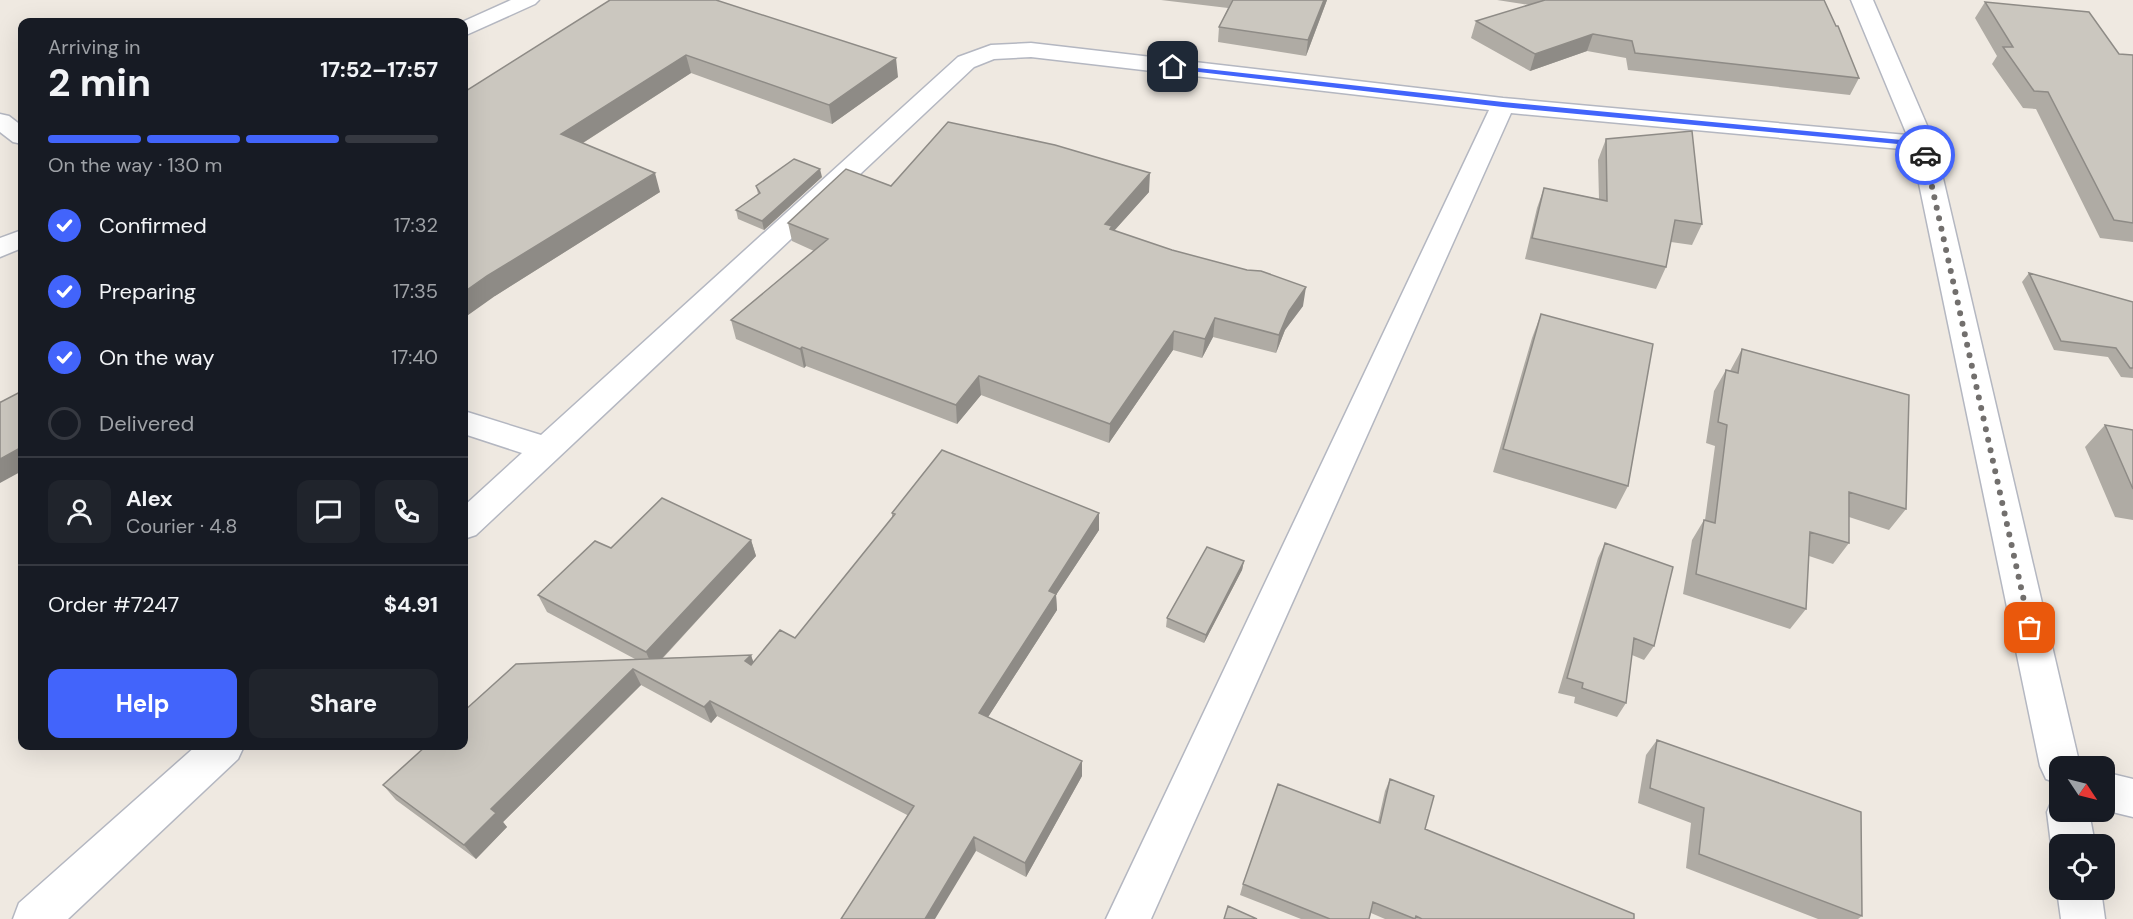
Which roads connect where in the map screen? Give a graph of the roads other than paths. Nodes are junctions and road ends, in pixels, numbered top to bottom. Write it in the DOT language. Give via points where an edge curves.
graph roads {
  1 [pos="528,0"];
  2 [pos="1862,0"];
  3 [pos="468,28"];
  4 [pos="1503,105"];
  5 [pos="0,121"];
  6 [pos="18,134"];
  7 [pos="1923,144"];
  8 [pos="18,240"];
  9 [pos="0,249"];
  10 [pos="468,423"];
  11 [pos="547,449"];
  12 [pos="468,522"];
  13 [pos="220,750"];
  14 [pos="2058,756"];
  15 [pos="2115,794"];
  16 [pos="2133,798"];
  17 [pos="2080,900"];
  18 [pos="35,919"];
  19 [pos="1128,919"];
  20 [pos="2083,919"];
  1 -- 3 [label="street"];
  2 -- 7 [label="street"];
  4 -- 7 [label="street"];
  4 -- 11 [label="street" via="1031,50 991,52 966,62"];
  4 -- 19 [label="street"];
  5 -- 6 [label="street"];
  7 -- 14 [label="street"];
  8 -- 9 [label="street"];
  10 -- 11 [label="street"];
  11 -- 12 [label="street"];
  13 -- 18 [label="street"];
  15 -- 16 [label="street"];
  17 -- 20 [label="street"];
}
